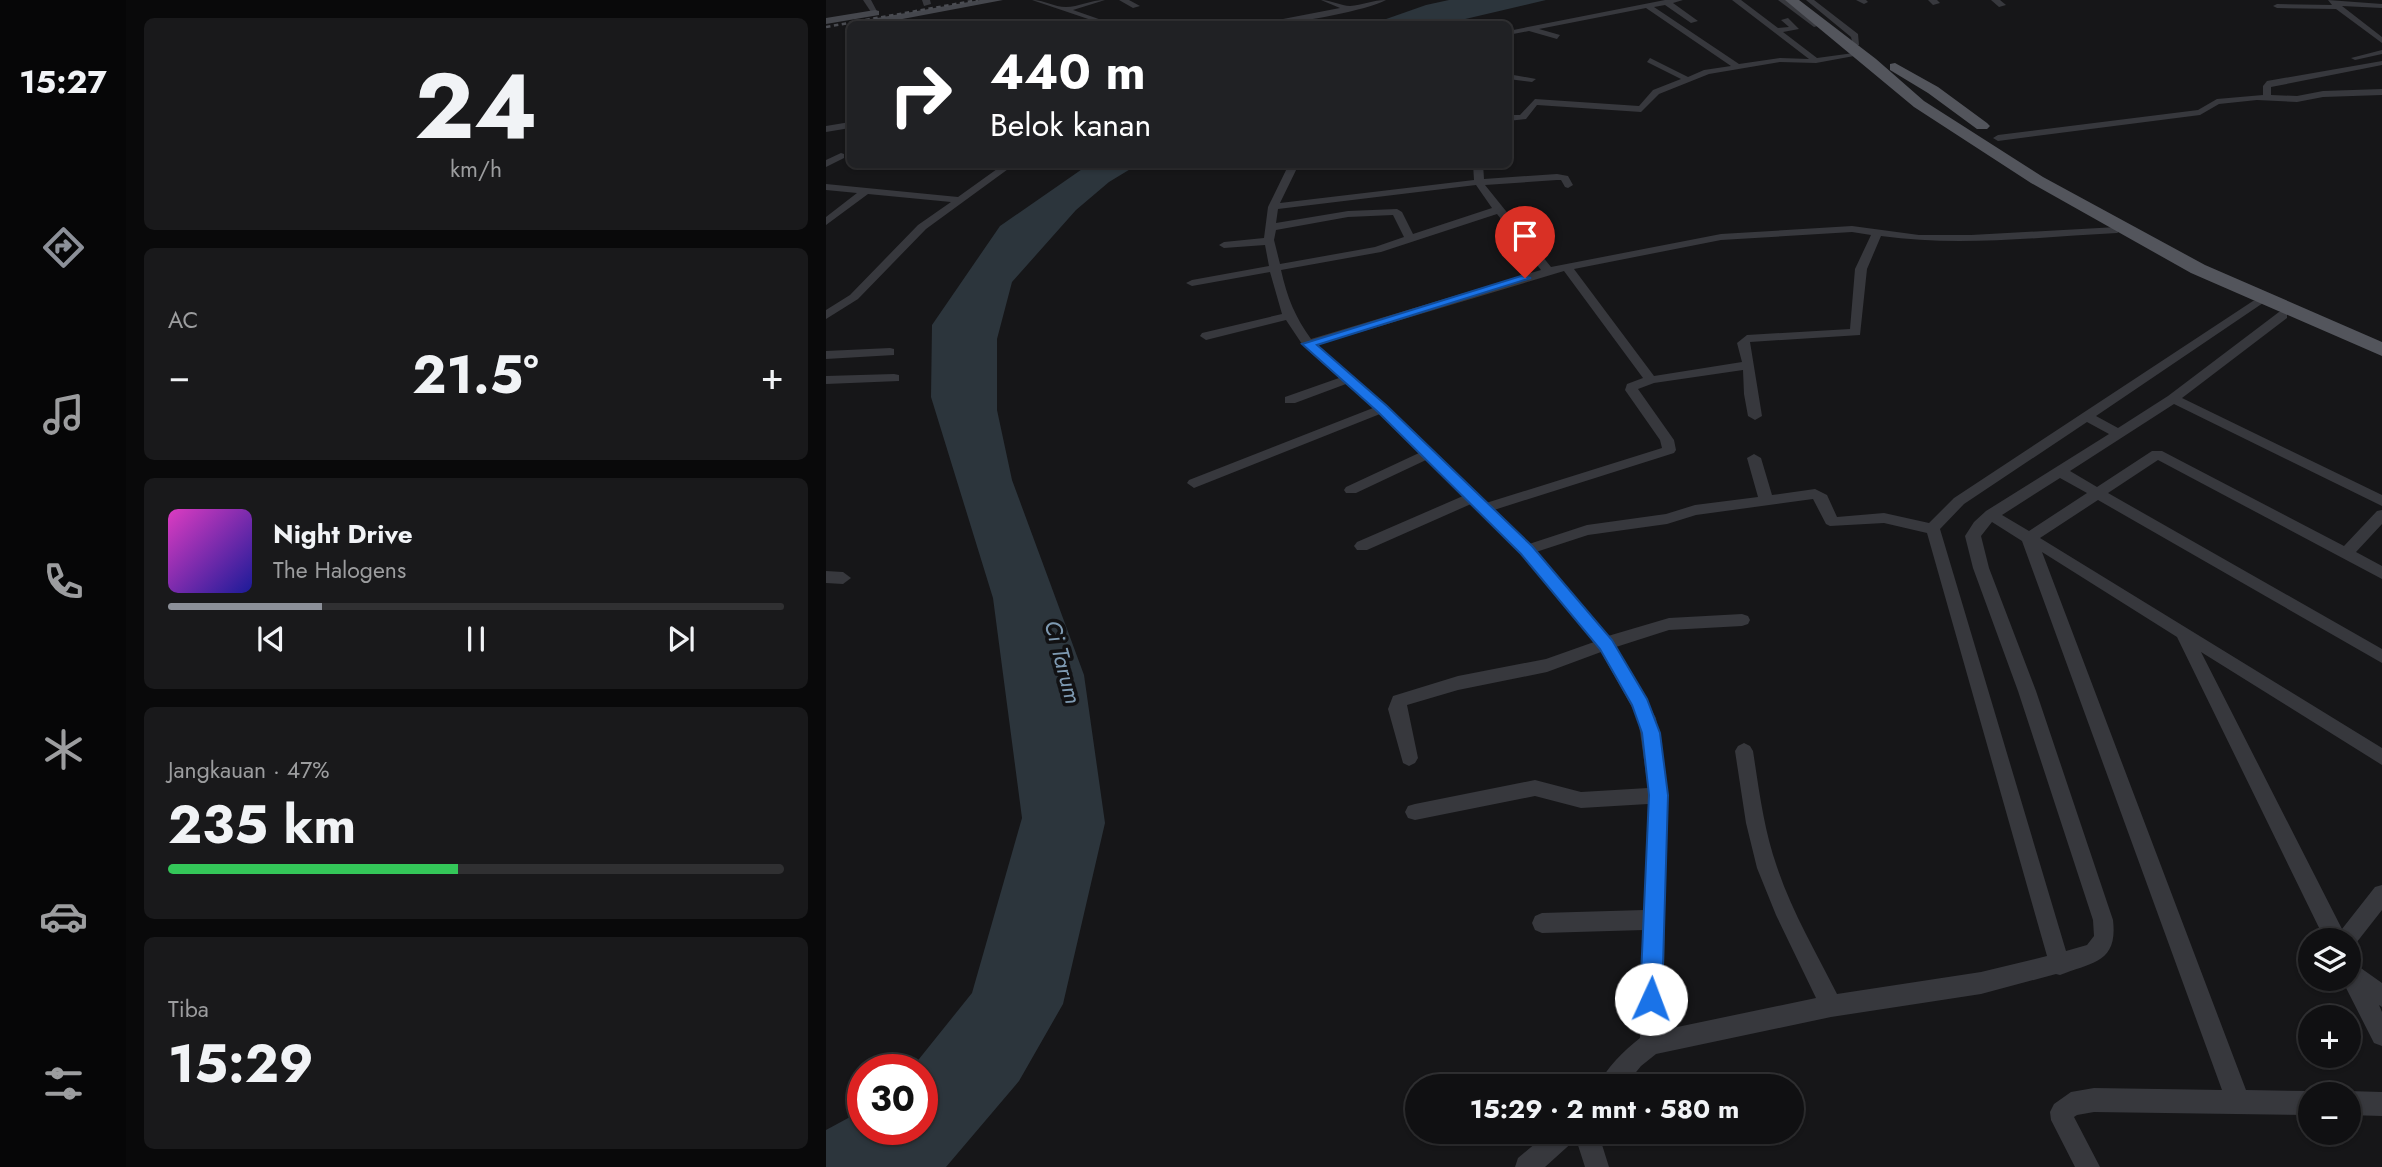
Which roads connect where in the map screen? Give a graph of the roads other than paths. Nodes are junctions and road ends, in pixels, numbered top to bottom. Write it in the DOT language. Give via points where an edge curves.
graph roads {
  1 [pos="867,0"];
  2 [pos="948,0"];
  3 [pos="998,0"];
  4 [pos="1036,0"];
  5 [pos="1101,0"];
  6 [pos="1123,0"];
  7 [pos="1325,0"];
  8 [pos="1382,0"];
  9 [pos="1679,0"];
  10 [pos="1736,0"];
  11 [pos="1782,0"];
  12 [pos="1791,0"];
  13 [pos="1799,0"];
  14 [pos="1810,0"];
  15 [pos="926,2"];
  16 [pos="1666,2"];
  17 [pos="2336,3"];
  18 [pos="1646,5"];
  19 [pos="1136,6"];
  20 [pos="2277,6"];
  21 [pos="2382,6"];
  22 [pos="1348,9"];
  23 [pos="1063,10"];
  24 [pos="876,13"];
  25 [pos="1785,20"];
  26 [pos="877,21"];
  27 [pos="1099,21"];
  28 [pos="1291,21"];
  29 [pos="1694,21"];
  30 [pos="826,22"];
  31 [pos="847,27"];
  32 [pos="1529,28"];
  33 [pos="2362,28"];
  34 [pos="2382,28"];
  35 [pos="1775,30"];
  36 [pos="826,31"];
  37 [pos="1512,32"];
  38 [pos="1558,37"];
  39 [pos="2382,41"];
  40 [pos="1858,51"];
  41 [pos="2382,52"];
  42 [pos="2355,58"];
  43 [pos="1650,60"];
  44 [pos="1816,61"];
  45 [pos="2382,63"];
  46 [pos="1738,67"];
  47 [pos="1512,76"];
  48 [pos="1532,79"];
  49 [pos="1688,80"];
  50 [pos="1933,90"];
  51 [pos="2382,92"];
  52 [pos="1907,95"];
  53 [pos="2267,96"];
  54 [pos="1959,109"];
  55 [pos="1928,110"];
  56 [pos="1512,118"];
  57 [pos="847,126"];
  58 [pos="826,130"];
  59 [pos="1998,138"];
  60 [pos="841,156"];
  61 [pos="826,164"];
  62 [pos="1005,168"];
  63 [pos="1292,168"];
  64 [pos="1478,168"];
  65 [pos="1479,182"];
  66 [pos="1569,185"];
  67 [pos="826,187"];
  68 [pos="864,192"];
  69 [pos="960,200"];
  70 [pos="1273,207"];
  71 [pos="1497,210"];
  72 [pos="826,222"];
  73 [pos="2117,230"];
  74 [pos="1877,232"];
  75 [pos="1270,234"];
  76 [pos="1410,239"];
  77 [pos="1224,245"];
  78 [pos="1567,267"];
  79 [pos="1275,268"];
  80 [pos="1548,271"];
  81 [pos="1192,283"];
  82 [pos="2257,303"];
  83 [pos="826,315"];
  84 [pos="2283,315"];
  85 [pos="1289,316"];
  86 [pos="1206,336"];
  87 [pos="2382,338"];
  88 [pos="1308,344"];
  89 [pos="2382,350"];
  90 [pos="890,352"];
  91 [pos="826,355"];
  92 [pos="1749,365"];
  93 [pos="894,378"];
  94 [pos="1348,379"];
  95 [pos="826,380"];
  96 [pos="1651,380"];
  97 [pos="2173,399"];
  98 [pos="1290,400"];
  99 [pos="1382,409"];
  100 [pos="1755,416"];
  101 [pos="2086,416"];
  102 [pos="2120,434"];
  103 [pos="1427,454"];
  104 [pos="1754,458"];
  105 [pos="2059,471"];
  106 [pos="1194,483"];
  107 [pos="1351,490"];
  108 [pos="2098,495"];
  109 [pos="1766,499"];
  110 [pos="2382,501"];
  111 [pos="1479,503"];
  112 [pos="1991,515"];
  113 [pos="2382,515"];
  114 [pos="1933,529"];
  115 [pos="2029,538"];
  116 [pos="1362,546"];
  117 [pos="1526,550"];
  118 [pos="2346,554"];
  119 [pos="2382,573"];
  120 [pos="826,577"];
  121 [pos="843,578"];
  122 [pos="1742,620"];
  123 [pos="2185,636"];
  124 [pos="1606,645"];
  125 [pos="2382,657"];
  126 [pos="1744,751"];
  127 [pos="2382,757"];
  128 [pos="1409,758"];
  129 [pos="1658,795"];
  130 [pos="1415,812"];
  131 [pos="2382,894"];
  132 [pos="1653,920"];
  133 [pos="1542,923"];
  134 [pos="2330,928"];
  135 [pos="2355,928"];
  136 [pos="2060,965"];
  137 [pos="2361,980"];
  138 [pos="2359,991"];
  139 [pos="2382,996"];
  140 [pos="1831,1006"];
  141 [pos="2382,1035"];
  142 [pos="1651,1044"];
  143 [pos="1620,1074"];
  144 [pos="2238,1101"];
  145 [pos="2298,1102"];
  146 [pos="2361,1103"];
  147 [pos="2382,1104"];
  148 [pos="1554,1144"];
  149 [pos="1590,1144"];
  150 [pos="1528,1167"];
  151 [pos="1597,1167"];
  152 [pos="2088,1167"];
  1 -- 24 [label="street"];
  2 -- 15 [label="main road"];
  3 -- 26 [label="main road"];
  4 -- 23 [label="street"];
  5 -- 23 [label="street"];
  6 -- 19 [label="street"];
  7 -- 22 [label="street"];
  8 -- 22 [label="street"];
  9 -- 16 [label="street"];
  10 -- 35 [label="street"];
  11 -- 40 [label="street"];
  12 -- 40 [label="main road"];
  13 -- 40 [label="main road"];
  14 -- 40 [label="street" via="1856,36"];
  15 -- 24 [label="main road"];
  16 -- 18 [label="street"];
  16 -- 29 [label="street"];
  17 -- 20 [label="street"];
  17 -- 21 [label="street"];
  17 -- 33 [label="street"];
  18 -- 32 [label="street"];
  18 -- 46 [label="street"];
  22 -- 28 [label="street"];
  23 -- 27 [label="street"];
  24 -- 30 [label="main road"];
  25 -- 35 [label="street" via="1796,29"];
  31 -- 36 [label="main road"];
  32 -- 37 [label="street"];
  32 -- 38 [label="street"];
  33 -- 34 [label="street"];
  33 -- 39 [label="street"];
  35 -- 44 [label="street"];
  40 -- 44 [label="street"];
  40 -- 50 [label="main road"];
  40 -- 52 [label="main road"];
  41 -- 42 [label="street"];
  43 -- 49 [label="street"];
  44 -- 46 [label="street"];
  45 -- 53 [label="street" via="2287,78 2270,83"];
  46 -- 49 [label="street"];
  47 -- 48 [label="street"];
  49 -- 56 [label="street" via="1656,92 1641,109 1539,102 1532,103 1521,118"];
  50 -- 52 [label="main road" via="1936,98 1932,100"];
  50 -- 54 [label="main road"];
  51 -- 53 [label="street" via="2297,99"];
  52 -- 55 [label="main road"];
  53 -- 59 [label="street" via="2217,102 2200,112"];
  54 -- 55 [label="main road" via="1937,105"];
  54 -- 59 [label="main road"];
  55 -- 89 [label="main road" via="2037,180 2198,269"];
  57 -- 58 [label="street"];
  59 -- 87 [label="main road" via="2148,230"];
  60 -- 61 [label="street"];
  62 -- 69 [label="street"];
  63 -- 70 [label="street"];
  64 -- 65 [label="street"];
  65 -- 66 [label="street" via="1557,177 1565,178"];
  65 -- 70 [label="street"];
  65 -- 71 [label="street"];
  67 -- 68 [label="street"];
  68 -- 69 [label="street"];
  68 -- 72 [label="street"];
  69 -- 83 [label="street" via="922,227 854,297"];
  70 -- 75 [label="street"];
  71 -- 76 [label="street"];
  71 -- 80 [label="street"];
  73 -- 74 [label="street" via="1950,238"];
  74 -- 78 [label="street" via="1852,229 1736,235"];
  74 -- 92 [label="street" via="1859,277 1856,332 1747,339 1743,343"];
  75 -- 76 [label="street" via="1348,214 1397,212"];
  75 -- 77 [label="street"];
  75 -- 79 [label="street"];
  76 -- 79 [label="street" via="1377,250"];
  78 -- 80 [label="street"];
  78 -- 96 [label="street"];
  79 -- 81 [label="street"];
  79 -- 85 [label="street"];
  80 -- 88 [label="street"];
  82 -- 101 [label="street"];
  84 -- 97 [label="street"];
  85 -- 86 [label="street"];
  85 -- 88 [label="street"];
  88 -- 94 [label="street"];
  90 -- 91 [label="street"];
  92 -- 96 [label="street"];
  92 -- 100 [label="street"];
  93 -- 95 [label="street"];
  94 -- 98 [label="street"];
  94 -- 99 [label="street"];
  96 -- 111 [label="street" via="1631,390 1668,440 1670,450"];
  97 -- 102 [label="street"];
  97 -- 110 [label="street"];
  99 -- 103 [label="street"];
  99 -- 106 [label="street"];
  101 -- 102 [label="street"];
  101 -- 114 [label="street" via="1959,501"];
  102 -- 105 [label="street"];
  103 -- 107 [label="street"];
  103 -- 111 [label="street"];
  104 -- 109 [label="street"];
  105 -- 108 [label="street"];
  105 -- 112 [label="street"];
  108 -- 115 [label="street"];
  108 -- 118 [label="street" via="2157,454"];
  108 -- 125 [label="street"];
  109 -- 114 [label="street" via="1815,494 1835,522 1884,518"];
  109 -- 117 [label="street" via="1587,530"];
  111 -- 116 [label="street"];
  111 -- 117 [label="street"];
  112 -- 115 [label="street"];
  112 -- 136 [label="street" via="1973,536 1975,547 2103,920 2105,939 2094,952"];
  113 -- 118 [label="street"];
  114 -- 136 [label="street"];
  115 -- 123 [label="street"];
  115 -- 144 [label="street"];
  117 -- 124 [label="street"];
  118 -- 119 [label="street"];
  120 -- 121 [label="street"];
  122 -- 124 [label="street" via="1669,624"];
  123 -- 127 [label="street"];
  123 -- 134 [label="street"];
  124 -- 128 [label="street" via="1547,665 1458,683 1399,702"];
  124 -- 129 [label="street" via="1647,718"];
  126 -- 140 [label="street" via="1771,877"];
  129 -- 130 [label="street" via="1581,800 1535,788"];
  129 -- 132 [label="street"];
  131 -- 135 [label="street"];
  132 -- 133 [label="street"];
  132 -- 142 [label="street"];
  136 -- 140 [label="street" via="1981,983"];
  137 -- 139 [label="street"];
  138 -- 141 [label="street"];
  140 -- 142 [label="street"];
  142 -- 143 [label="street"];
  144 -- 145 [label="street"];
  144 -- 152 [label="street" via="2094,1100 2071,1104 2062,1112 2063,1120"];
  146 -- 147 [label="street"];
  148 -- 150 [label="street"];
  149 -- 151 [label="street"];
}
